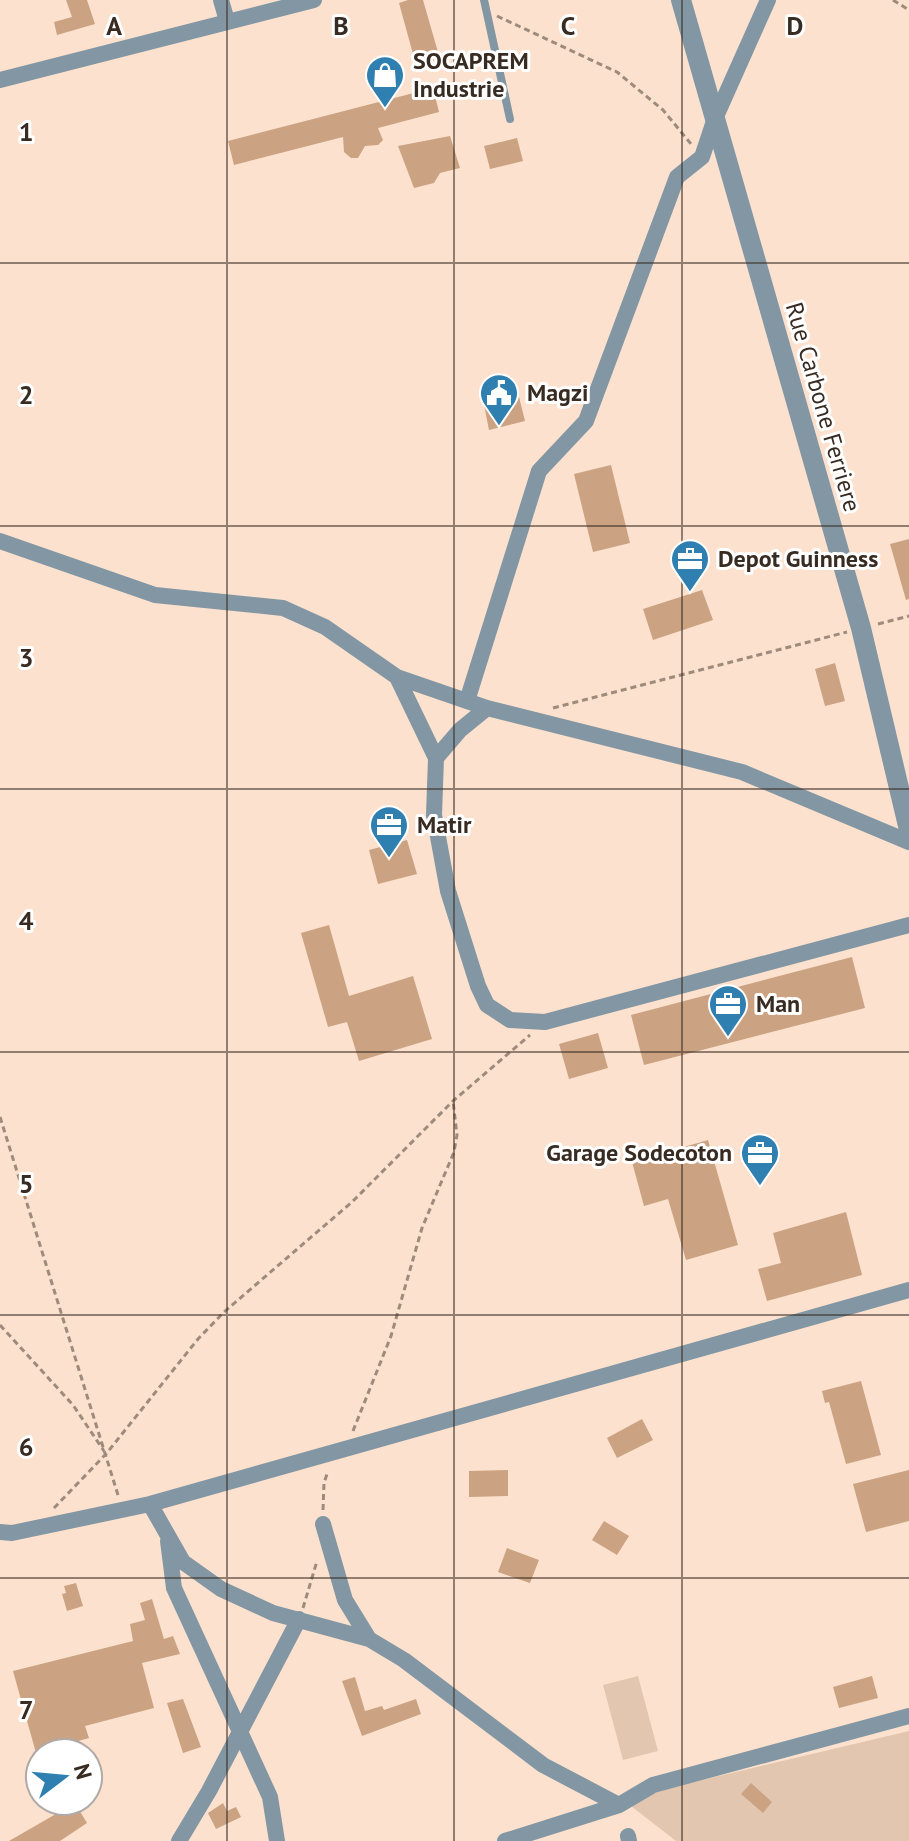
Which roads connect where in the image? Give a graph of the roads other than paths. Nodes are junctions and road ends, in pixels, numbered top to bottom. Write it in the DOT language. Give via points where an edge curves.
graph roads {
  1 [pos="221,0"];
  2 [pos="314,0"];
  3 [pos="484,0"];
  4 [pos="681,0"];
  5 [pos="768,0"];
  6 [pos="227,21"];
  7 [pos="0,80"];
  8 [pos="510,119"];
  9 [pos="714,121"];
  10 [pos="0,541"];
  11 [pos="397,677"];
  12 [pos="467,701"];
  13 [pos="487,708"];
  14 [pos="436,758"];
  15 [pos="909,830"];
  16 [pos="909,842"];
  17 [pos="909,925"];
  18 [pos="909,1290"];
  19 [pos="150,1504"];
  20 [pos="323,1524"];
  21 [pos="4,1534"];
  22 [pos="167,1540"];
  23 [pos="299,1619"];
  24 [pos="369,1639"];
  25 [pos="909,1716"];
  26 [pos="241,1729"];
  27 [pos="619,1805"];
  28 [pos="179,1841"];
  29 [pos="277,1841"];
  30 [pos="505,1841"];
  1 -- 6 [label="street"];
  2 -- 6 [label="street"];
  3 -- 8 [label="lane"];
  4 -- 9 [label="street, Rue Carbone Ferriere"];
  5 -- 9 [label="street"];
  6 -- 7 [label="street"];
  9 -- 12 [label="street" via="702,157 677,177 586,421 539,471"];
  9 -- 15 [label="street, Rue Carbone Ferriere" via="861,628"];
  10 -- 11 [label="street" via="155,595 283,608 325,627"];
  11 -- 12 [label="street"];
  11 -- 14 [label="street"];
  12 -- 13 [label="street"];
  13 -- 14 [label="street"];
  13 -- 16 [label="street" via="742,772"];
  14 -- 17 [label="street" via="437,830 448,891 487,1005 510,1020 545,1022"];
  18 -- 19 [label="street"];
  19 -- 21 [label="street"];
  19 -- 22 [label="street"];
  20 -- 24 [label="street" via="345,1600"];
  22 -- 23 [label="street" via="183,1562 221,1589 249,1605"];
  22 -- 26 [label="street" via="174,1588"];
  23 -- 24 [label="street"];
  23 -- 26 [label="street"];
  24 -- 27 [label="street" via="543,1765"];
  25 -- 27 [label="street" via="653,1785"];
  26 -- 28 [label="street"];
  26 -- 29 [label="street" via="270,1797"];
  27 -- 30 [label="street"];
}
